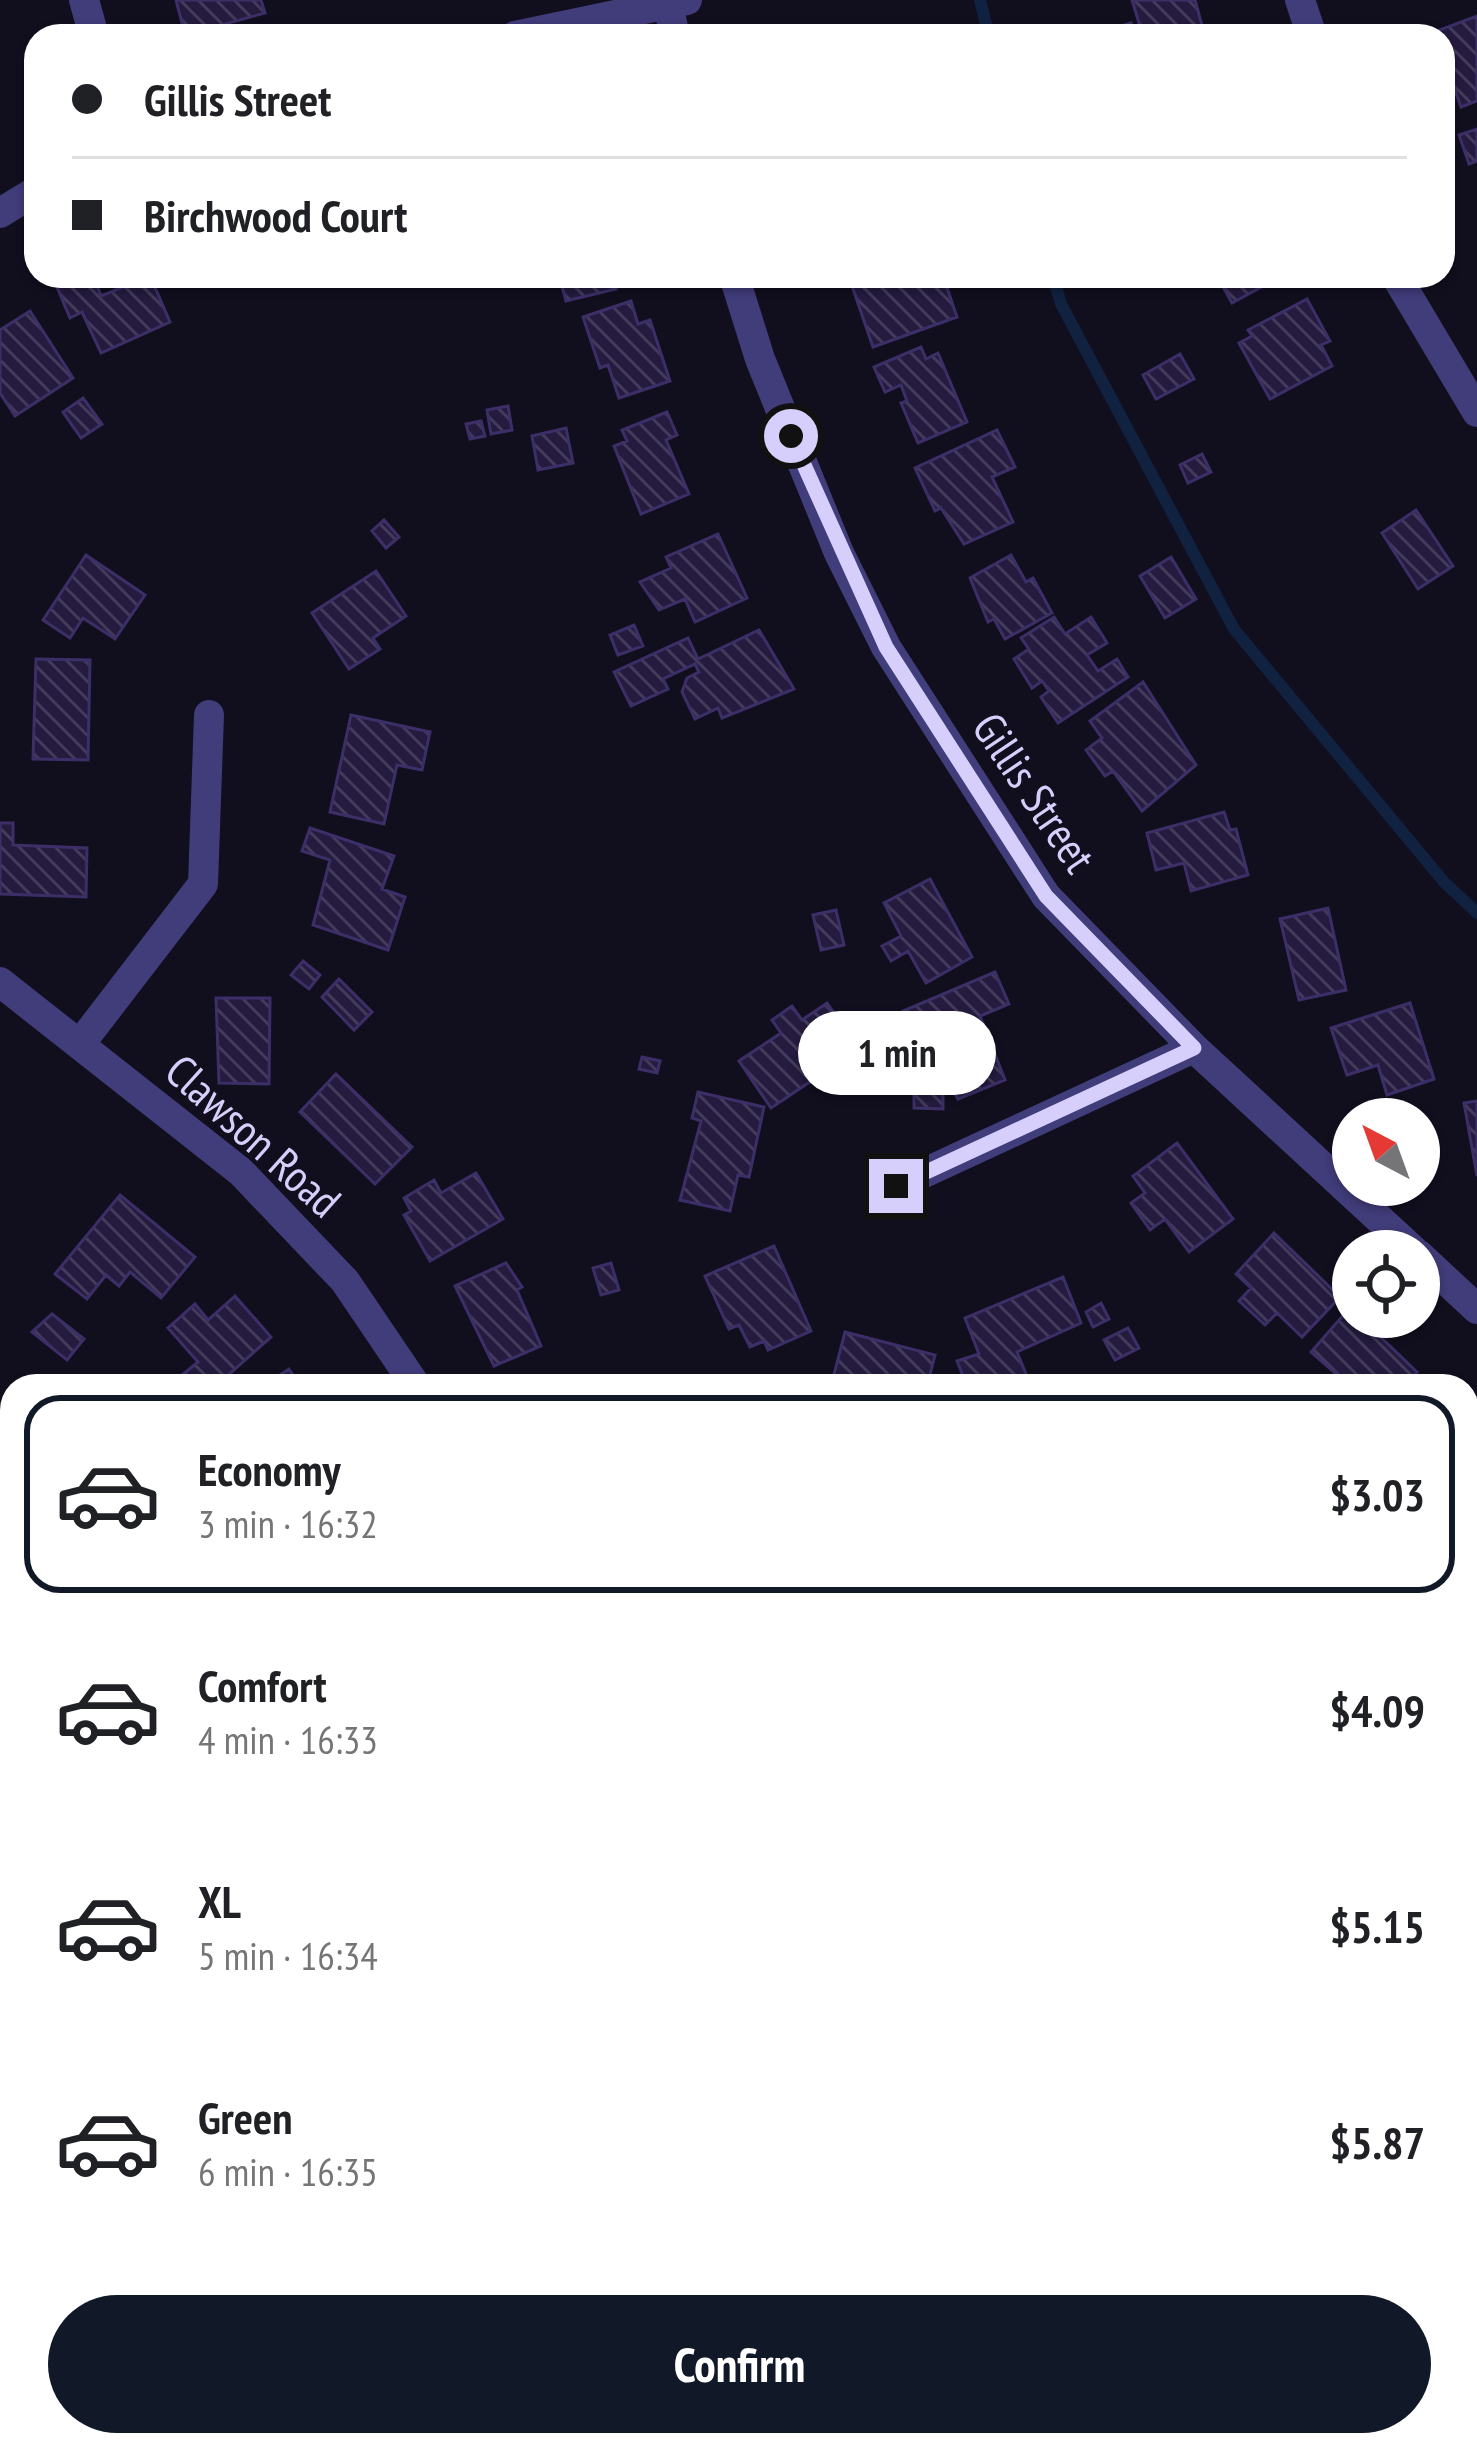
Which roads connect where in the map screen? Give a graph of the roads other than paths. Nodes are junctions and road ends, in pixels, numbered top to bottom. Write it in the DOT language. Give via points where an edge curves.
graph roads {
  1 [pos="674,1"];
  2 [pos="570,24"];
  3 [pos="738,288"];
  4 [pos="1403,288"];
  5 [pos="1477,412"];
  6 [pos="209,716"];
  7 [pos="0,982"];
  8 [pos="80,1044"];
  9 [pos="1194,1048"];
  10 [pos="896,1186"];
  11 [pos="1392,1230"];
  12 [pos="1440,1274"];
  13 [pos="1477,1309"];
  14 [pos="408,1374"];
  1 -- 2 [label="street"];
  3 -- 9 [label="street, Gillis Street" via="821,510 886,647 1046,896"];
  4 -- 5 [label="street"];
  6 -- 8 [label="street" via="203,884"];
  7 -- 8 [label="street, Clawson Road"];
  8 -- 14 [label="street, Clawson Road" via="241,1172 345,1281"];
  9 -- 10 [label="street"];
  9 -- 11 [label="street, Gillis Street"];
  12 -- 13 [label="street, Gillis Street"];
}
